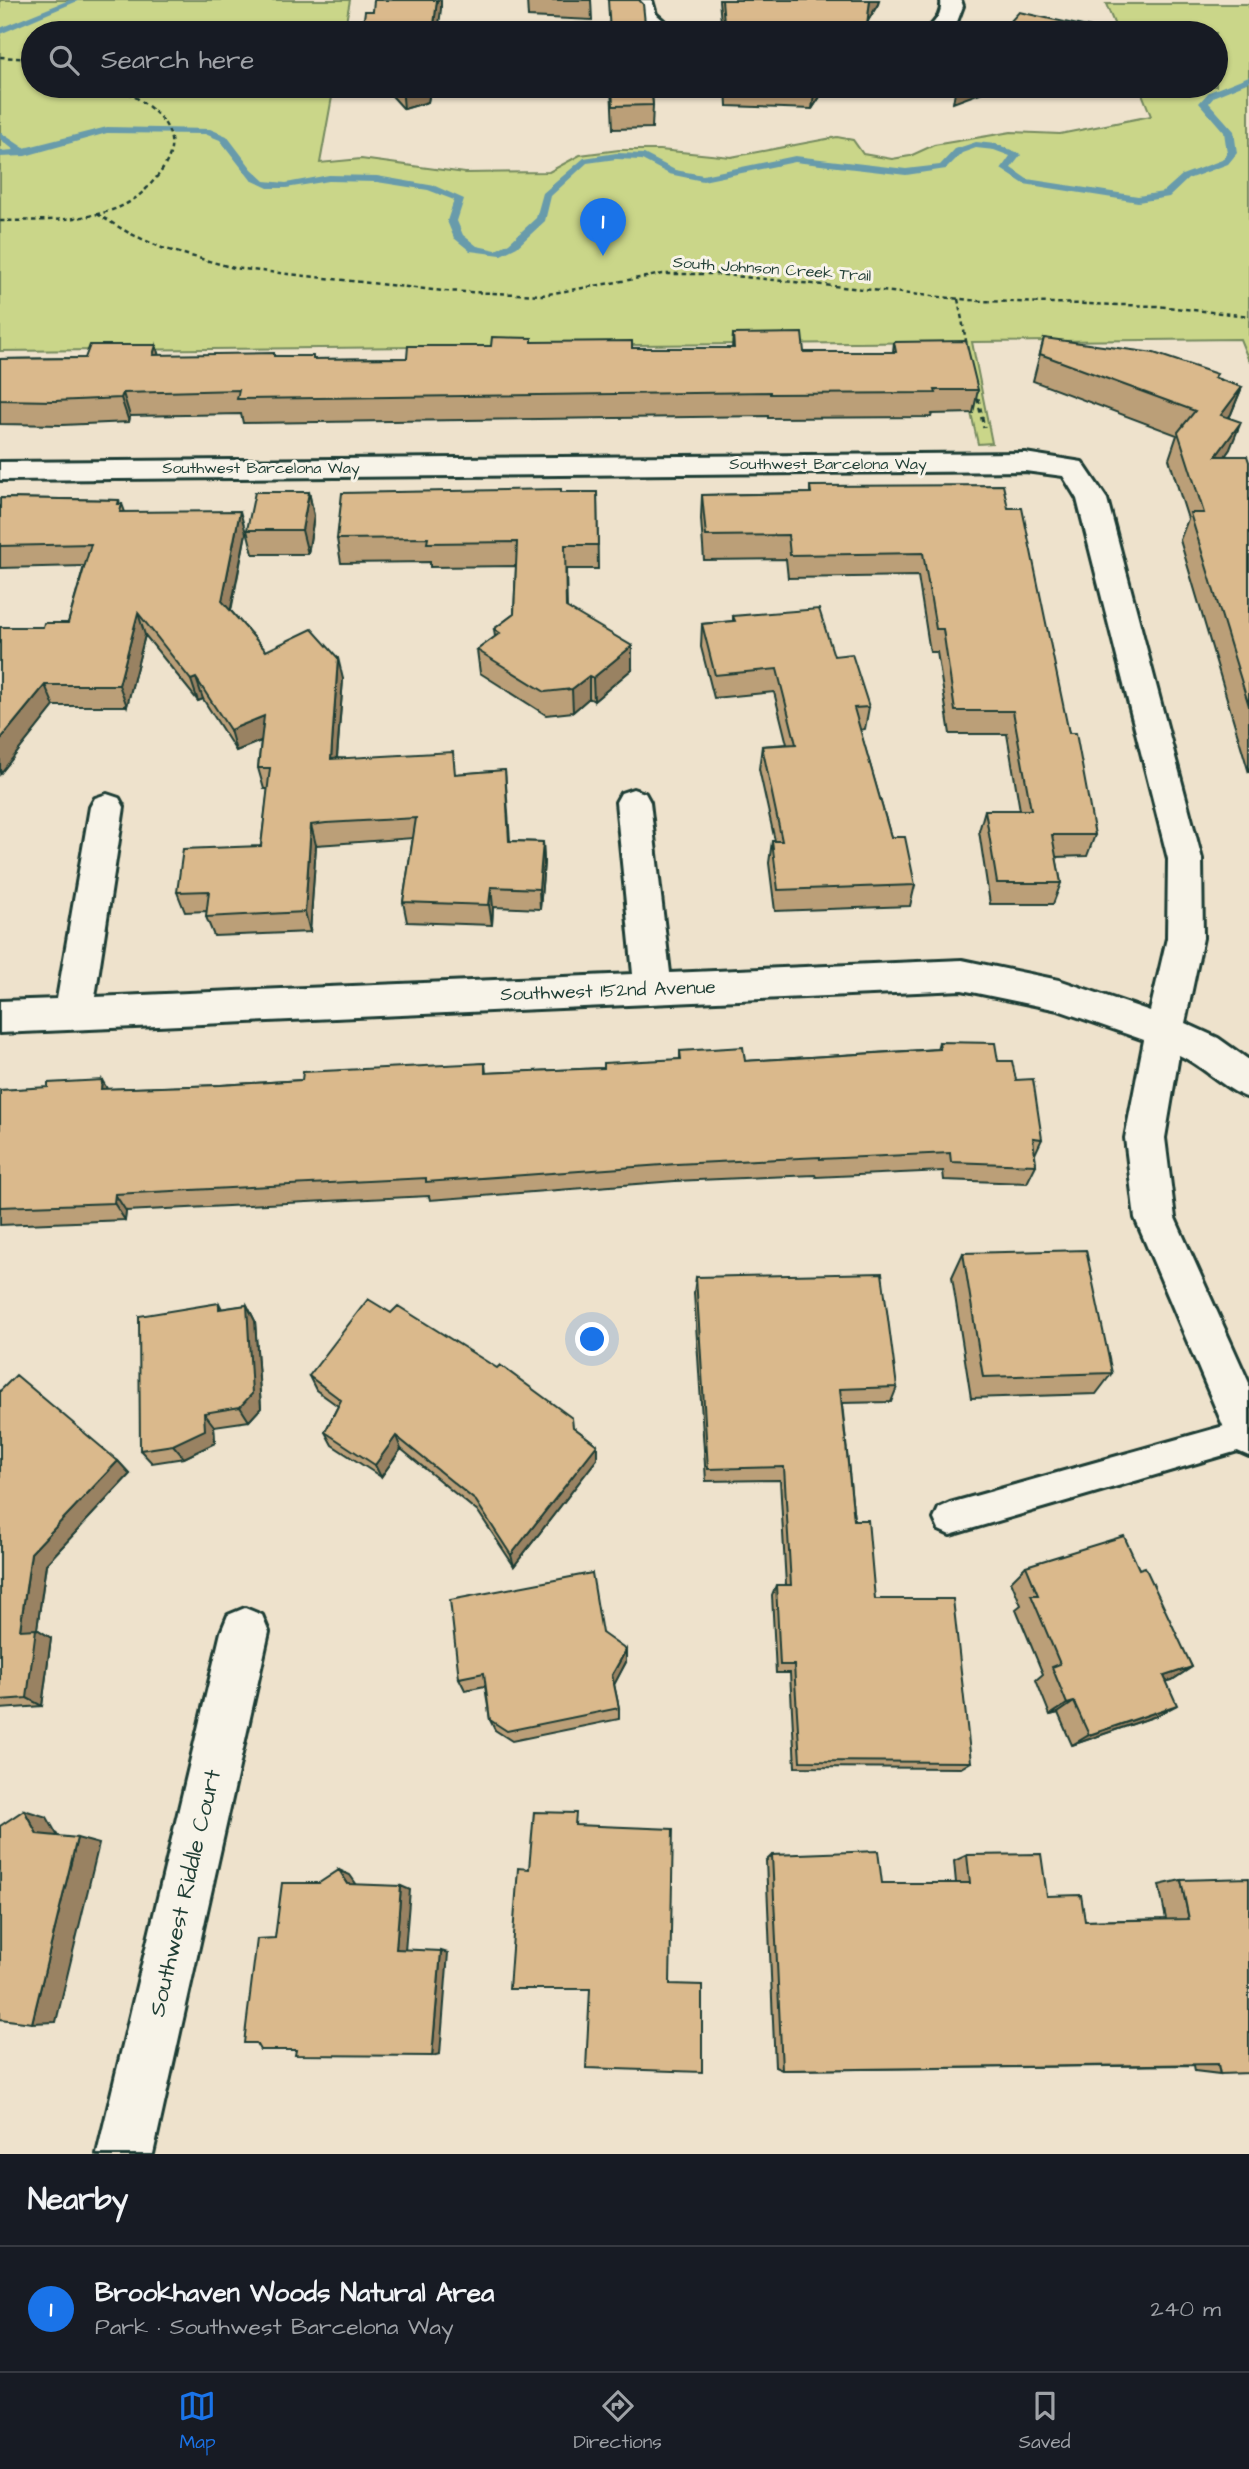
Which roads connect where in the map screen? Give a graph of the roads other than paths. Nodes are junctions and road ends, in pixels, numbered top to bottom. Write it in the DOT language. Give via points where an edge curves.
graph roads {
  1 [pos="642,0"];
  2 [pos="951,0"];
  3 [pos="650,21"];
  4 [pos="946,21"];
  5 [pos="0,471"];
  6 [pos="633,802"];
  7 [pos="107,807"];
  8 [pos="653,989"];
  9 [pos="74,1012"];
  10 [pos="0,1017"];
  11 [pos="1164,1031"];
  12 [pos="1249,1048"];
  13 [pos="1205,1049"];
  14 [pos="1249,1082"];
  15 [pos="1249,1434"];
  16 [pos="950,1519"];
  17 [pos="245,1632"];
  18 [pos="125,2154"];
  1 -- 3 [label="street" via="642,10"];
  2 -- 4 [label="street"];
  5 -- 11 [label="street, Southwest Barcelona Way" via="1025,462 1072,468 1092,499 1185,859 1185,937"];
  6 -- 8 [label="street"];
  7 -- 9 [label="street"];
  8 -- 9 [label="street, Southwest 152nd Avenue"];
  8 -- 11 [label="street, Southwest 152nd Avenue" via="962,975 1059,995"];
  9 -- 10 [label="street, Southwest 152nd Avenue"];
  11 -- 13 [label="street, Southwest 152nd Avenue"];
  11 -- 15 [label="street" via="1145,1138 1155,1218"];
  12 -- 13 [label="street, Southwest 152nd Avenue"];
  13 -- 14 [label="street, Southwest 152nd Avenue"];
  15 -- 16 [label="lane"];
  17 -- 18 [label="street, Southwest Riddle Court"];
}
